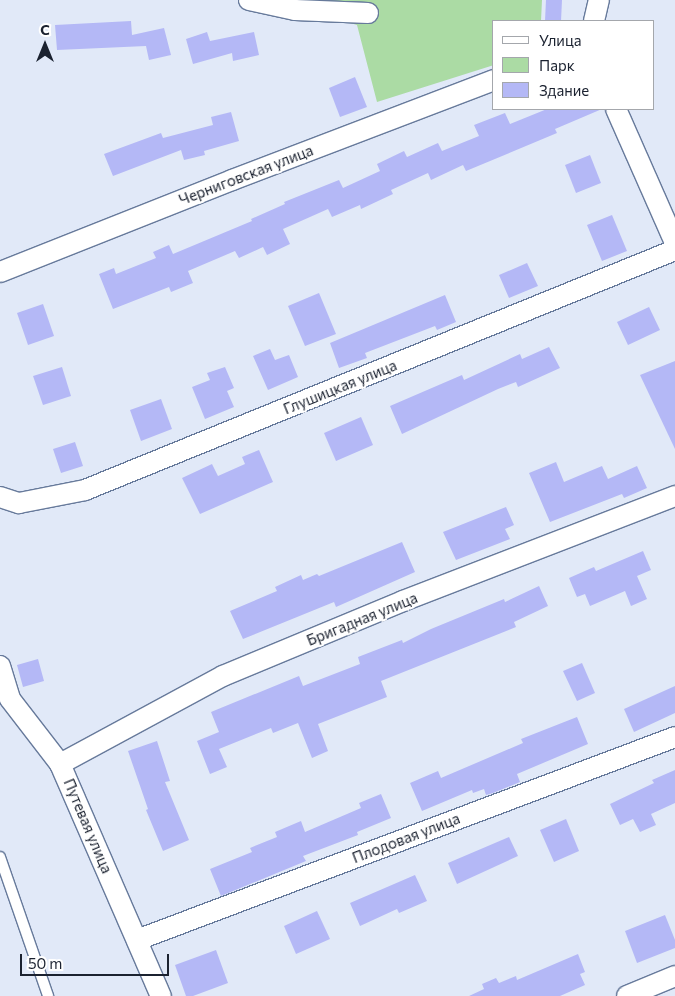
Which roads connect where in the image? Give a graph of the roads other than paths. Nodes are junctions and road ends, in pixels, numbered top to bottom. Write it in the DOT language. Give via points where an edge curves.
graph roads {
  1 [pos="249,0"];
  2 [pos="599,0"];
  3 [pos="368,13"];
  4 [pos="594,20"];
  5 [pos="492,81"];
  6 [pos="616,110"];
  7 [pos="675,242"];
  8 [pos="675,250"];
  9 [pos="0,272"];
  10 [pos="675,496"];
  11 [pos="0,497"];
  12 [pos="0,666"];
  13 [pos="675,737"];
  14 [pos="60,764"];
  15 [pos="0,857"];
  16 [pos="137,940"];
  17 [pos="675,976"];
  18 [pos="48,996"];
  19 [pos="161,996"];
  20 [pos="627,996"];
  1 -- 3 [label="street" via="295,10"];
  2 -- 4 [label="street"];
  5 -- 9 [label="street, Черниговская улица"];
  6 -- 7 [label="street"];
  8 -- 11 [label="street, Глушицкая улица" via="85,490 19,503"];
  10 -- 14 [label="street, Бригадная улица" via="403,601 223,676"];
  12 -- 14 [label="street, Путевая улица" via="10,699"];
  13 -- 16 [label="street, Плодовая улица"];
  14 -- 16 [label="street, Путевая улица"];
  15 -- 18 [label="lane"];
  16 -- 19 [label="street, Путевая улица"];
  17 -- 20 [label="street"];
}
